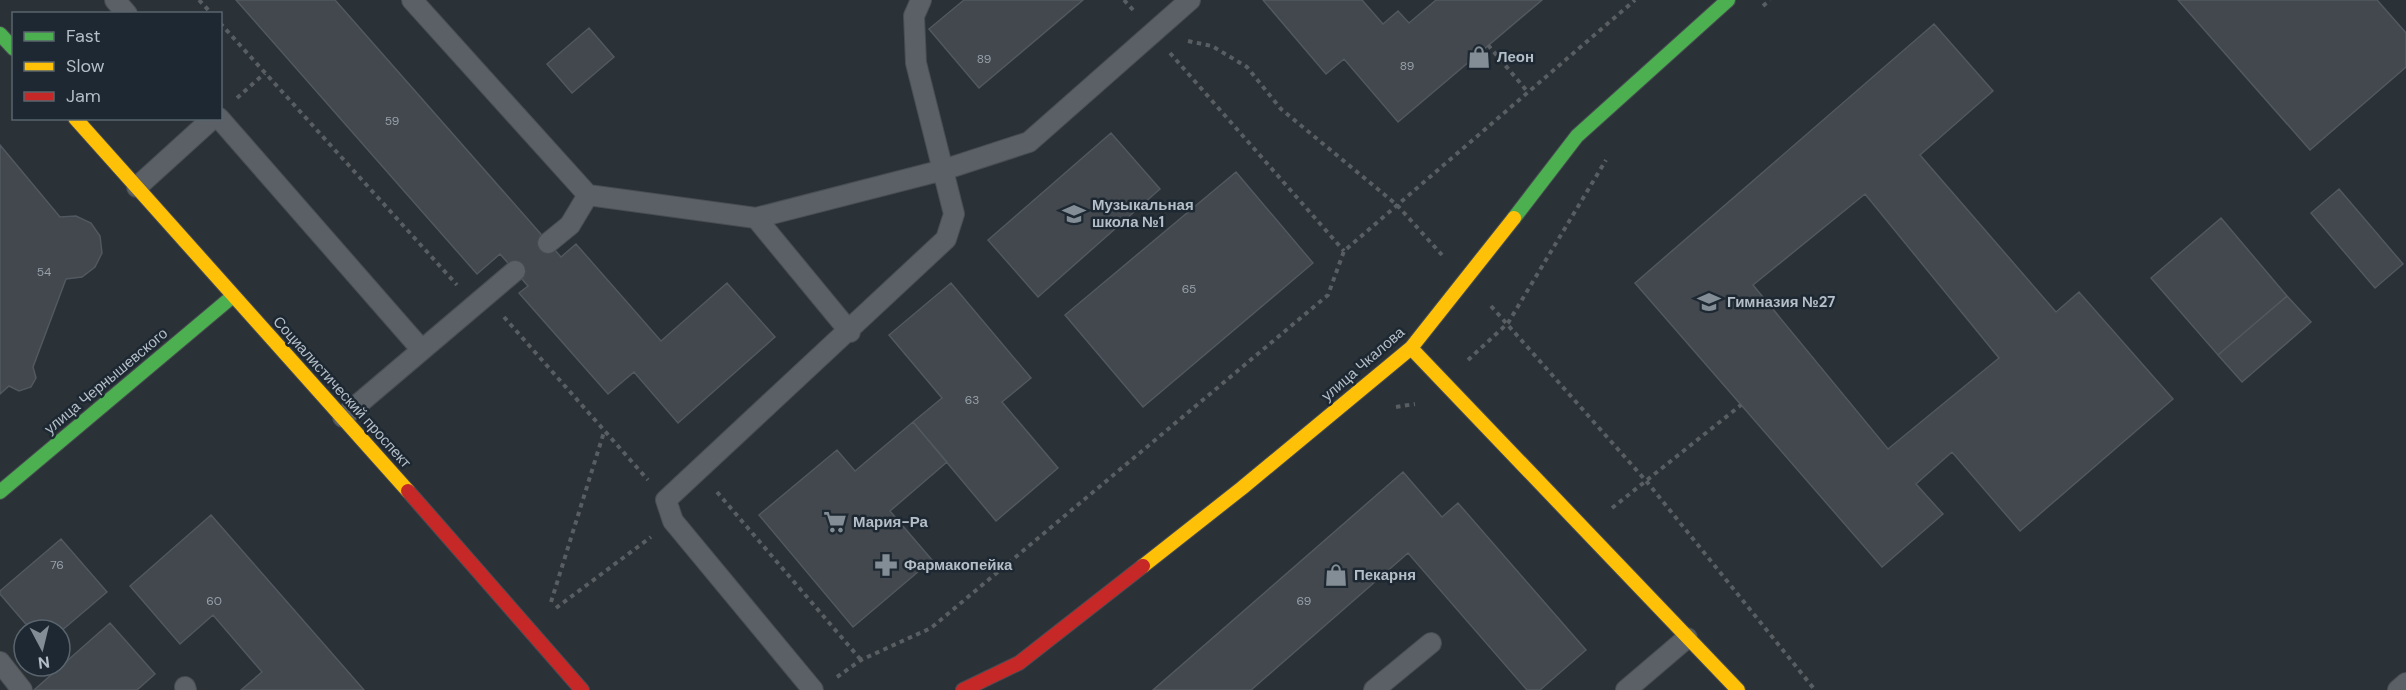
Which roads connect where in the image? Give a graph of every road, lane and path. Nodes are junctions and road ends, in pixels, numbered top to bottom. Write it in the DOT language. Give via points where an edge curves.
graph roads {
  1 [pos="115,0"];
  2 [pos="199,0"];
  3 [pos="412,0"];
  4 [pos="921,0"];
  5 [pos="1124,0"];
  6 [pos="1190,0"];
  7 [pos="1635,0"];
  8 [pos="1728,0"];
  9 [pos="125,12"];
  10 [pos="210,12"];
  11 [pos="222,25"];
  12 [pos="1153,33"];
  13 [pos="0,34"];
  14 [pos="1488,45"];
  15 [pos="12,47"];
  16 [pos="265,73"];
  17 [pos="1527,91"];
  18 [pos="224,111"];
  19 [pos="77,120"];
  20 [pos="211,120"];
  21 [pos="943,170"];
  22 [pos="136,187"];
  23 [pos="588,195"];
  24 [pos="1397,204"];
  25 [pos="756,218"];
  26 [pos="548,243"];
  27 [pos="1344,250"];
  28 [pos="514,271"];
  29 [pos="1466,281"];
  30 [pos="233,296"];
  31 [pos="485,296"];
  32 [pos="850,332"];
  33 [pos="1410,348"];
  34 [pos="421,350"];
  35 [pos="1741,405"];
  36 [pos="343,417"];
  37 [pos="604,431"];
  38 [pos="1647,482"];
  39 [pos="713,487"];
  40 [pos="0,492"];
  41 [pos="666,501"];
  42 [pos="673,521"];
  43 [pos="1584,528"];
  44 [pos="551,603"];
  45 [pos="548,614"];
  46 [pos="1687,638"];
  47 [pos="1431,643"];
  48 [pos="861,660"];
  49 [pos="0,662"];
  50 [pos="835,678"];
  51 [pos="2406,683"];
  52 [pos="967,689"];
  53 [pos="22,690"];
  54 [pos="582,690"];
  55 [pos="813,690"];
  56 [pos="1374,690"];
  57 [pos="1626,690"];
  58 [pos="1738,690"];
  59 [pos="1815,690"];
  60 [pos="2398,690"];
  1 -- 9 [label="lane"];
  2 -- 10 [label="path"];
  3 -- 23 [label="lane"];
  4 -- 21 [label="lane" via="914,16 916,63"];
  5 -- 12 [label="path"];
  6 -- 12 [label="lane"];
  7 -- 17 [label="path"];
  8 -- 29 [label="street, улица Чкалова" via="1577,136"];
  11 -- 16 [label="path"];
  12 -- 21 [label="lane" via="1029,142"];
  12 -- 24 [label="path" via="1212,46 1247,67 1281,109"];
  12 -- 27 [label="path"];
  13 -- 15 [label="street"];
  14 -- 17 [label="path"];
  16 -- 18 [label="path"];
  16 -- 31 [label="path" via="456,285"];
  17 -- 24 [label="path"];
  18 -- 34 [label="lane"];
  19 -- 22 [label="street, Социалистический проспект"];
  20 -- 22 [label="lane"];
  21 -- 25 [label="lane"];
  21 -- 32 [label="lane" via="954,214 946,239"];
  22 -- 30 [label="street, Социалистический проспект"];
  23 -- 25 [label="lane"];
  23 -- 26 [label="lane" via="570,225"];
  24 -- 27 [label="path"];
  24 -- 29 [label="path"];
  25 -- 32 [label="lane"];
  27 -- 48 [label="path" via="1328,295 931,628"];
  28 -- 31 [label="lane"];
  29 -- 33 [label="street, улица Чкалова"];
  29 -- 38 [label="path" via="1508,323"];
  30 -- 36 [label="street, Социалистический проспект"];
  30 -- 40 [label="street, улица Чернышевского"];
  31 -- 34 [label="lane"];
  31 -- 37 [label="path"];
  32 -- 41 [label="lane"];
  33 -- 43 [label="street"];
  33 -- 52 [label="street, улица Чкалова" via="1242,488 1019,663"];
  34 -- 36 [label="lane"];
  35 -- 38 [label="path"];
  36 -- 54 [label="street, Социалистический проспект"];
  37 -- 41 [label="path"];
  37 -- 44 [label="path"];
  38 -- 43 [label="path"];
  38 -- 59 [label="path"];
  39 -- 48 [label="path"];
  41 -- 42 [label="lane"];
  42 -- 45 [label="path"];
  42 -- 55 [label="lane"];
  43 -- 46 [label="street"];
  46 -- 57 [label="lane"];
  46 -- 58 [label="street"];
  47 -- 56 [label="lane"];
  48 -- 50 [label="path"];
  49 -- 53 [label="lane"];
  51 -- 60 [label="lane"];
}
